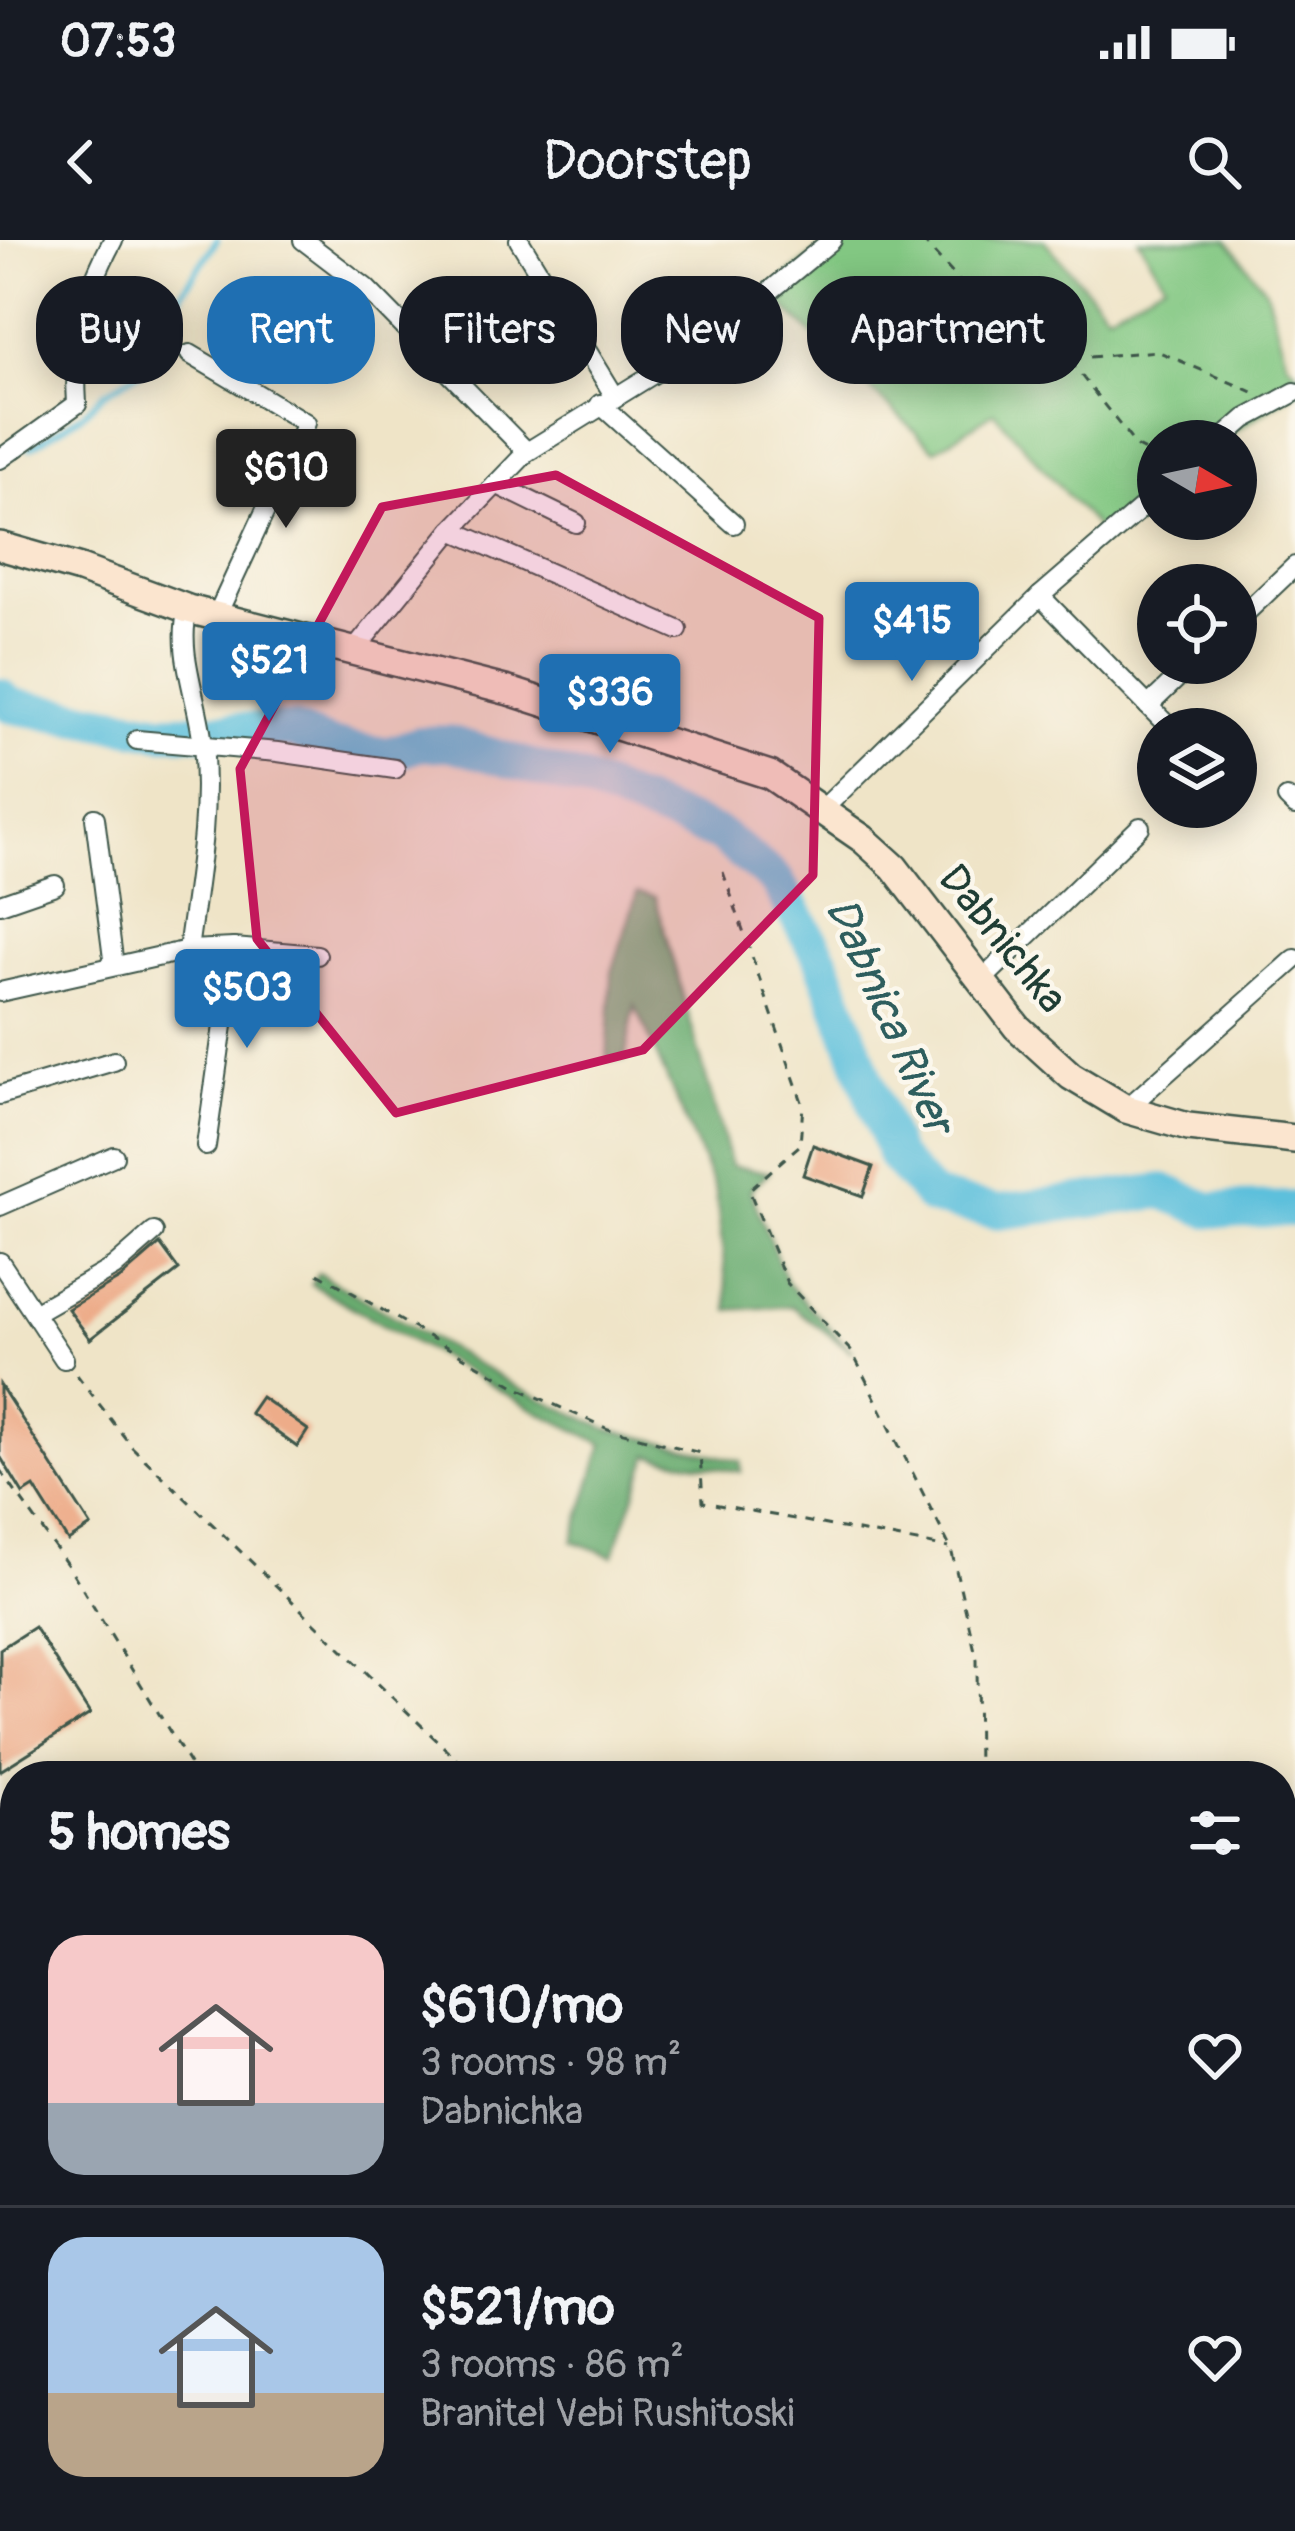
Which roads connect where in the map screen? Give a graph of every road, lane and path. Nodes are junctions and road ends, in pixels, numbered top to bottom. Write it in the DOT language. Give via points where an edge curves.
graph roads {
  1 [pos="113,240"];
  2 [pos="303,240"];
  3 [pos="519,240"];
  4 [pos="832,240"];
  5 [pos="922,240"];
  6 [pos="955,276"];
  7 [pos="190,354"];
  8 [pos="1087,357"];
  9 [pos="1087,382"];
  10 [pos="1295,392"];
  11 [pos="607,399"];
  12 [pos="1275,403"];
  13 [pos="1244,420"];
  14 [pos="1137,447"];
  15 [pos="527,452"];
  16 [pos="0,459"];
  17 [pos="496,484"];
  18 [pos="1137,512"];
  19 [pos="576,523"];
  20 [pos="734,524"];
  21 [pos="452,530"];
  22 [pos="0,546"];
  23 [pos="1295,566"];
  24 [pos="1040,596"];
  25 [pos="1257,602"];
  26 [pos="202,613"];
  27 [pos="678,630"];
  28 [pos="352,653"];
  29 [pos="1171,684"];
  30 [pos="1148,706"];
  31 [pos="137,740"];
  32 [pos="203,746"];
  33 [pos="395,769"];
  34 [pos="822,811"];
  35 [pos="95,818"];
  36 [pos="1139,828"];
  37 [pos="723,872"];
  38 [pos="55,885"];
  39 [pos="0,904"];
  40 [pos="234,948"];
  41 [pos="188,950"];
  42 [pos="316,955"];
  43 [pos="1295,959"];
  44 [pos="114,967"];
  45 [pos="980,982"];
  46 [pos="0,992"];
  47 [pos="114,1061"];
  48 [pos="0,1095"];
  49 [pos="1126,1109"];
  50 [pos="1295,1139"];
  51 [pos="206,1146"];
  52 [pos="113,1156"];
  53 [pos="0,1206"];
  54 [pos="154,1232"];
  55 [pos="0,1262"];
  56 [pos="318,1274"];
  57 [pos="34,1313"];
  58 [pos="64,1359"];
  59 [pos="0,1470"];
  60 [pos="951,1549"];
  61 [pos="188,1761"];
  62 [pos="459,1761"];
  63 [pos="978,1761"];
  1 -- 16 [label="street" via="79,320 77,404"];
  2 -- 15 [label="street" via="366,288"];
  3 -- 11 [label="street"];
  4 -- 11 [label="street" via="718,334"];
  5 -- 6 [label="path"];
  7 -- 26 [label="street" via="306,423"];
  8 -- 12 [label="path" via="1157,351"];
  9 -- 14 [label="path"];
  10 -- 12 [label="street"];
  11 -- 15 [label="street"];
  11 -- 20 [label="street"];
  12 -- 13 [label="street"];
  15 -- 17 [label="street"];
  17 -- 19 [label="street"];
  17 -- 21 [label="street"];
  18 -- 24 [label="street"];
  21 -- 27 [label="street"];
  21 -- 28 [label="street"];
  22 -- 26 [label="street, Dabnichka"];
  23 -- 25 [label="street"];
  24 -- 30 [label="street"];
  24 -- 34 [label="street"];
  26 -- 28 [label="street, Dabnichka"];
  26 -- 32 [label="street" via="182,633"];
  28 -- 34 [label="street, Dabnichka" via="509,692 770,775"];
  29 -- 30 [label="street"];
  31 -- 32 [label="street"];
  32 -- 33 [label="street"];
  32 -- 41 [label="street" via="203,844"];
  34 -- 45 [label="street, Dabnichka" via="894,867"];
  35 -- 44 [label="street"];
  36 -- 45 [label="street"];
  37 -- 60 [label="path" via="803,1105 800,1145 749,1190 787,1283 852,1352"];
  38 -- 39 [label="street"];
  40 -- 41 [label="street"];
  40 -- 42 [label="street"];
  40 -- 51 [label="street"];
  41 -- 44 [label="street"];
  43 -- 49 [label="street"];
  44 -- 46 [label="street"];
  45 -- 49 [label="street, Dabnichka" via="1042,1053"];
  47 -- 48 [label="street"];
  49 -- 50 [label="street, Dabnichka" via="1188,1127"];
  52 -- 53 [label="street"];
  54 -- 57 [label="street" via="114,1267"];
  55 -- 57 [label="street"];
  56 -- 60 [label="path" via="520,1389 608,1429 700,1453 703,1502"];
  57 -- 58 [label="street"];
  58 -- 62 [label="path" via="132,1447"];
  59 -- 61 [label="path"];
  60 -- 63 [label="path" via="977,1659"];
}
